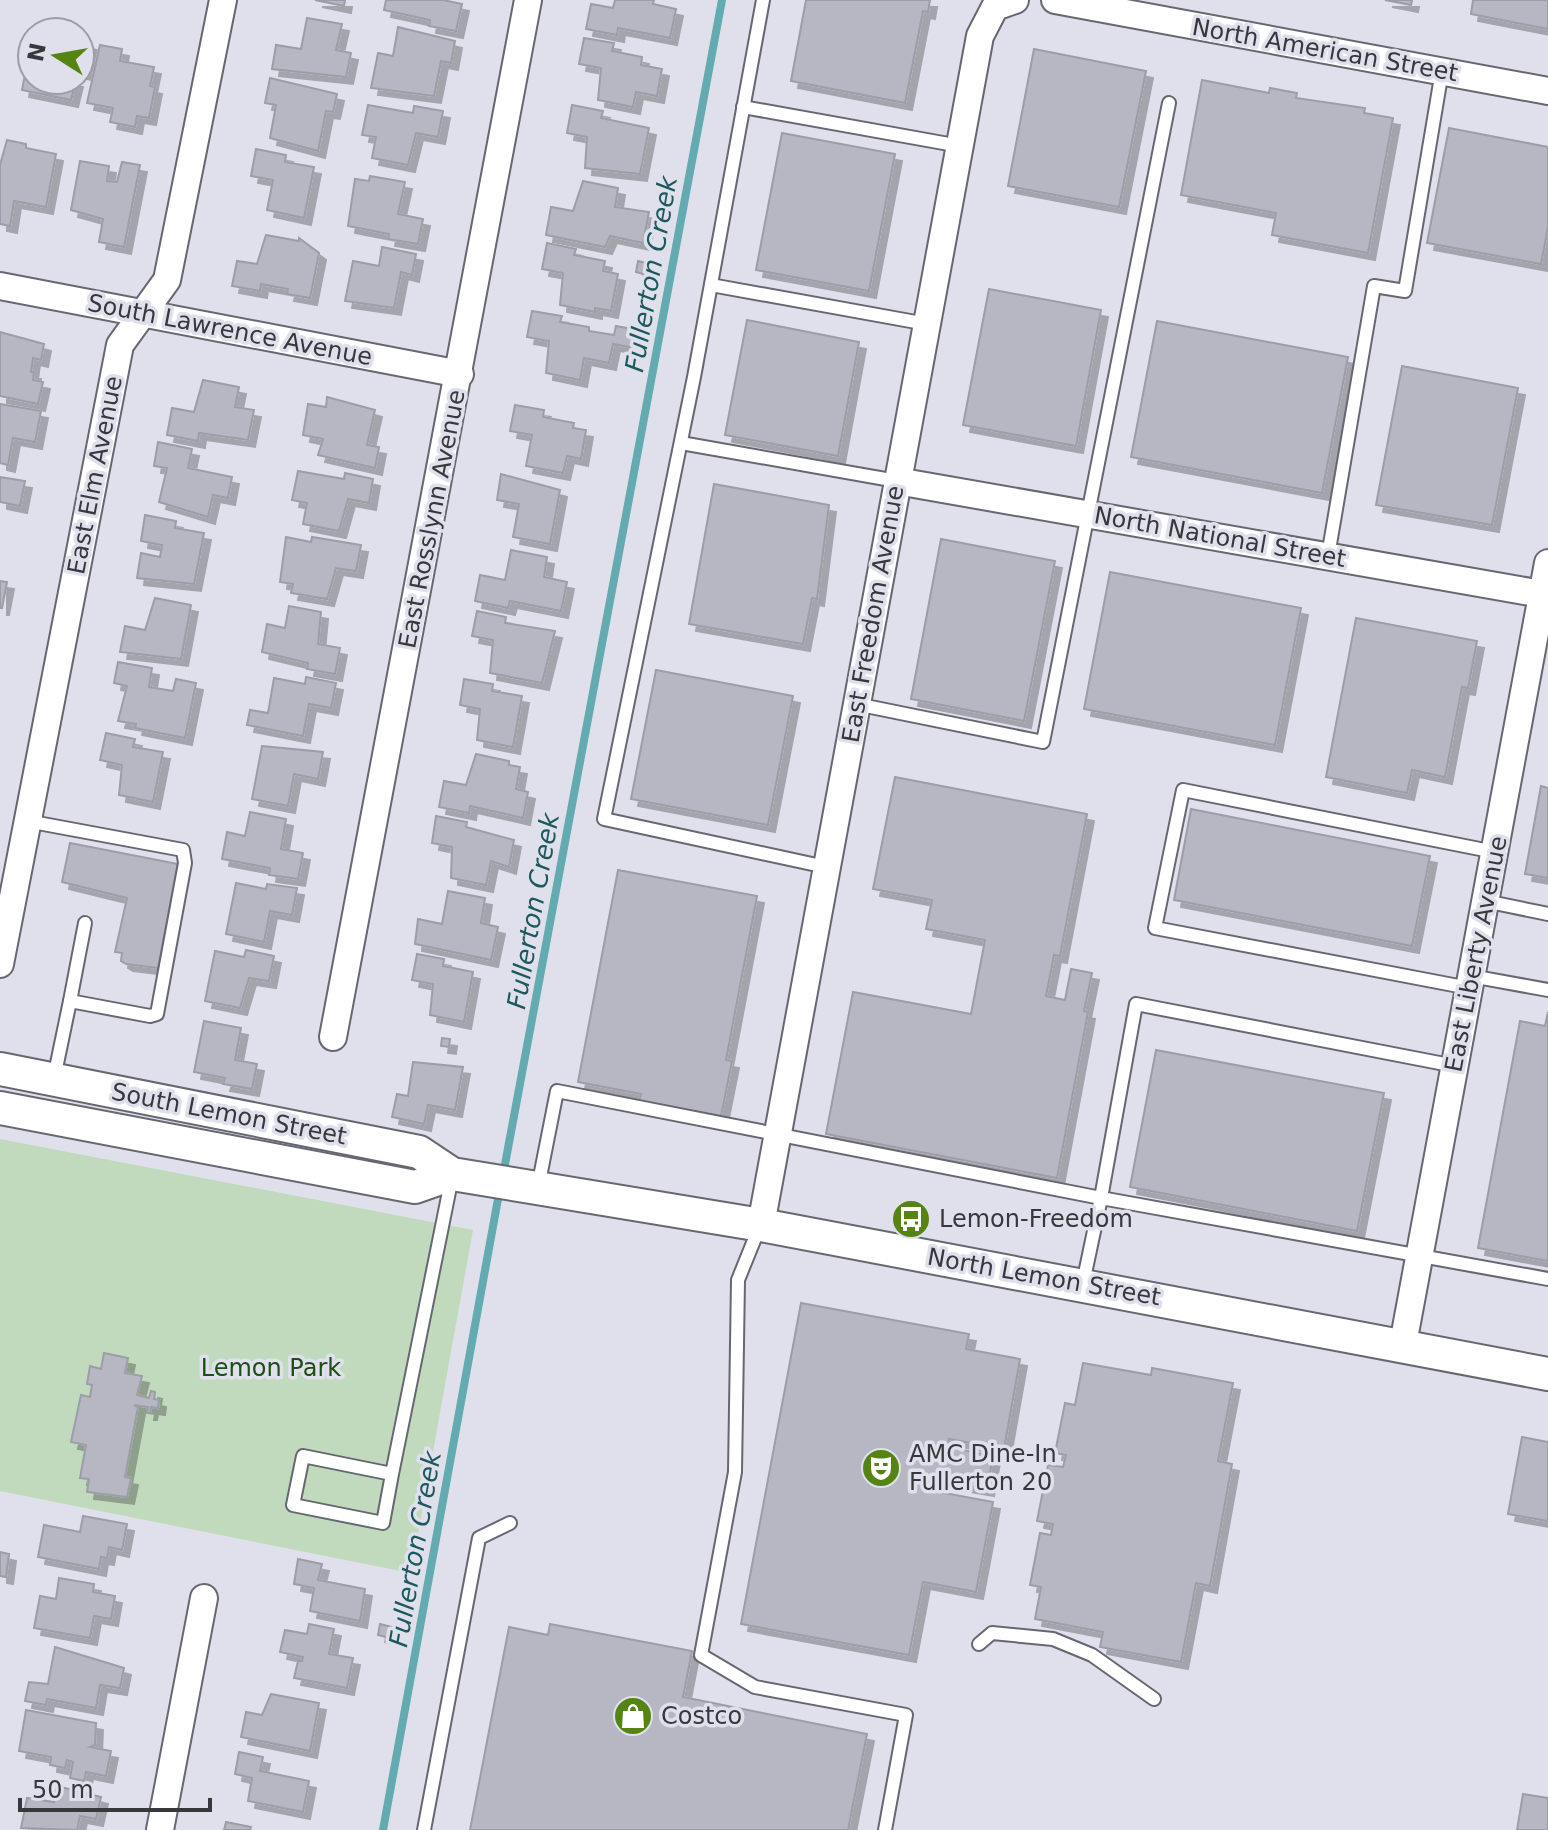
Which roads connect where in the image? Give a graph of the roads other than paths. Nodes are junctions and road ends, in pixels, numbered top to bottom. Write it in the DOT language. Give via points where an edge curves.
graph roads {
  1 [pos="528,0"];
  2 [pos="763,0"];
  3 [pos="1055,0"];
  4 [pos="219,1"];
  5 [pos="1000,2"];
  6 [pos="1442,71"];
  7 [pos="1548,91"];
  8 [pos="1169,103"];
  9 [pos="743,107"];
  10 [pos="960,146"];
  11 [pos="711,285"];
  12 [pos="0,286"];
  13 [pos="142,313"];
  14 [pos="927,324"];
  15 [pos="460,374"];
  16 [pos="681,443"];
  17 [pos="897,481"];
  18 [pos="1088,514"];
  19 [pos="1328,556"];
  20 [pos="1548,563"];
  21 [pos="1542,594"];
  22 [pos="856,704"];
  23 [pos="27,821"];
  24 [pos="1495,852"];
  25 [pos="826,867"];
  26 [pos="1485,901"];
  27 [pos="1548,914"];
  28 [pos="85,923"];
  29 [pos="0,964"];
  30 [pos="1470,982"];
  31 [pos="1548,990"];
  32 [pos="70,1001"];
  33 [pos="333,1037"];
  34 [pos="1455,1066"];
  35 [pos="0,1069"];
  36 [pos="53,1079"];
  37 [pos="0,1108"];
  38 [pos="777,1135"];
  39 [pos="465,1176"];
  40 [pos="538,1187"];
  41 [pos="1101,1198"];
  42 [pos="761,1225"];
  43 [pos="1420,1256"];
  44 [pos="1548,1279"];
  45 [pos="1082,1284"];
  46 [pos="1403,1344"];
  47 [pos="1548,1374"];
  48 [pos="392,1474"];
  49 [pos="510,1523"];
  50 [pos="204,1598"];
  51 [pos="979,1644"];
  52 [pos="1154,1699"];
  53 [pos="160,1830"];
  54 [pos="424,1830"];
  55 [pos="885,1830"];
  1 -- 15 [label="street, East Rosslynn Avenue"];
  2 -- 9 [label="lane"];
  3 -- 6 [label="street, North American Street"];
  4 -- 13 [label="street, East Elm Avenue" via="167,280"];
  5 -- 10 [label="street, East Freedom Avenue" via="980,36"];
  6 -- 7 [label="street, North American Street"];
  6 -- 19 [label="lane" via="1405,291 1374,286"];
  8 -- 18 [label="lane"];
  9 -- 10 [label="lane"];
  9 -- 11 [label="lane"];
  10 -- 14 [label="street, East Freedom Avenue"];
  11 -- 14 [label="lane"];
  11 -- 16 [label="lane"];
  12 -- 13 [label="street, South Lawrence Avenue"];
  13 -- 15 [label="street, South Lawrence Avenue"];
  13 -- 23 [label="street, East Elm Avenue" via="120,345"];
  14 -- 17 [label="street, East Freedom Avenue"];
  15 -- 33 [label="street, East Rosslynn Avenue"];
  16 -- 17 [label="lane"];
  16 -- 25 [label="lane" via="604,819"];
  17 -- 18 [label="street, North National Street"];
  17 -- 22 [label="street, East Freedom Avenue"];
  18 -- 19 [label="street, North National Street"];
  18 -- 22 [label="lane" via="1043,742"];
  19 -- 21 [label="street, North National Street"];
  20 -- 21 [label="street, East Liberty Avenue"];
  21 -- 24 [label="street, East Liberty Avenue"];
  22 -- 25 [label="street, East Freedom Avenue"];
  23 -- 29 [label="street, East Elm Avenue"];
  23 -- 32 [label="lane" via="183,850 185,863 157,1014"];
  24 -- 26 [label="street, East Liberty Avenue"];
  24 -- 30 [label="lane" via="1183,790 1155,928"];
  25 -- 38 [label="street, East Freedom Avenue"];
  26 -- 27 [label="lane"];
  26 -- 30 [label="street, East Liberty Avenue"];
  28 -- 32 [label="lane"];
  30 -- 31 [label="lane"];
  30 -- 34 [label="street, East Liberty Avenue"];
  32 -- 36 [label="lane"];
  34 -- 41 [label="lane" via="1136,1004"];
  34 -- 43 [label="street, East Liberty Avenue"];
  35 -- 36 [label="street, South Lemon Street"];
  36 -- 39 [label="street, South Lemon Street" via="419,1152"];
  37 -- 39 [label="street, South Lemon Street" via="415,1187"];
  38 -- 40 [label="lane" via="557,1091"];
  38 -- 41 [label="lane"];
  38 -- 42 [label="street, East Freedom Avenue"];
  39 -- 40 [label="street, South Lemon Street"];
  39 -- 48 [label="lane"];
  40 -- 42 [label="street, North Lemon Street"];
  41 -- 43 [label="lane"];
  41 -- 45 [label="lane"];
  42 -- 45 [label="street, North Lemon Street"];
  42 -- 55 [label="lane" via="738,1280 735,1472 701,1655 755,1687 906,1715"];
  43 -- 44 [label="lane"];
  43 -- 46 [label="street, East Liberty Avenue"];
  45 -- 46 [label="street, North Lemon Street"];
  46 -- 47 [label="street, North Lemon Street"];
  48 -- 48 [label="lane" via="303,1456 293,1505 383,1523"];
  49 -- 54 [label="lane" via="479,1538"];
  50 -- 53 [label="street"];
  51 -- 52 [label="lane" via="992,1633 1053,1639 1092,1655"];
}
